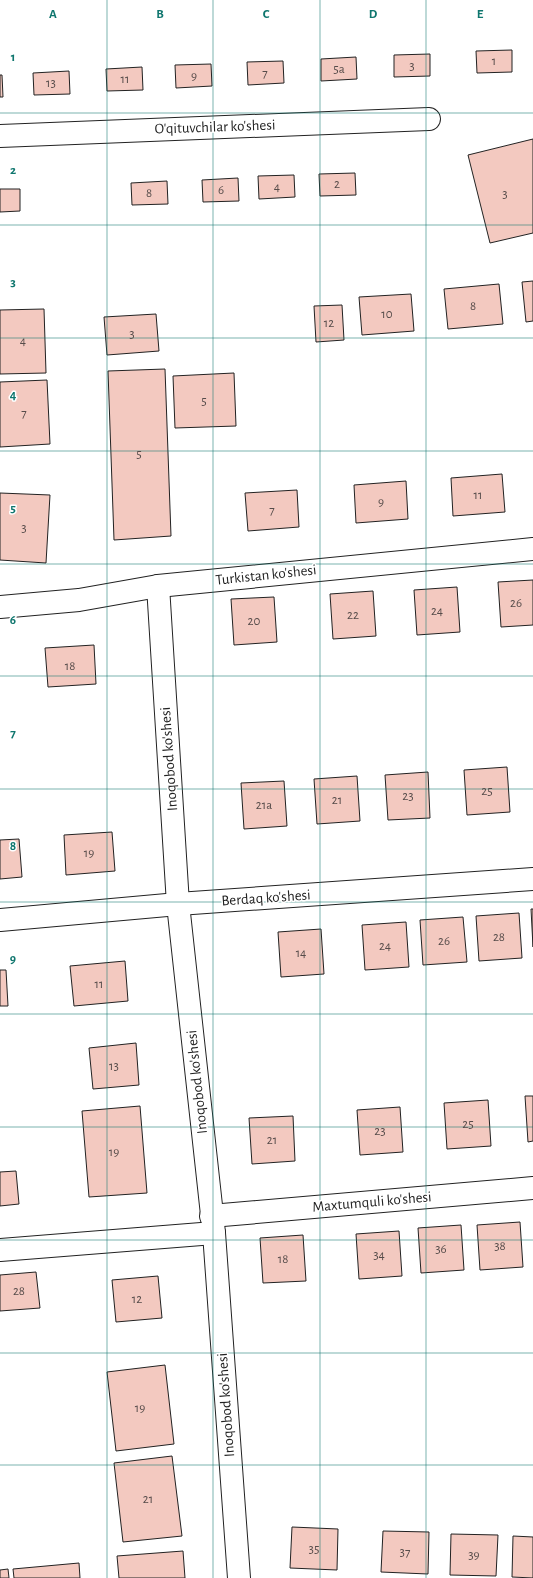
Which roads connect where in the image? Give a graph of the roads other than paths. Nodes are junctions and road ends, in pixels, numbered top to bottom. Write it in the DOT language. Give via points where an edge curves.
graph roads {
  1 [pos="429,119"];
  2 [pos="0,136"];
  3 [pos="533,549"];
  4 [pos="158,586"];
  5 [pos="0,607"];
  6 [pos="533,879"];
  7 [pos="178,904"];
  8 [pos="0,920"];
  9 [pos="533,1188"];
  10 [pos="212,1224"];
  11 [pos="0,1250"];
  12 [pos="239,1578"];
  1 -- 2 [label="street, O'qituvchilar ko'shesi"];
  3 -- 4 [label="street, Turkistan ko'shesi"];
  4 -- 5 [label="street, Turkistan ko'shesi" via="79,600"];
  4 -- 7 [label="street, Inoqobod ko'shesi"];
  6 -- 7 [label="street, Berdaq ko'shesi"];
  7 -- 8 [label="street, Berdaq ko'shesi"];
  7 -- 10 [label="street, Inoqobod ko'shesi"];
  9 -- 10 [label="street, Maxtumquli ko'shesi"];
  10 -- 11 [label="street, Maxtumquli ko'shesi"];
  10 -- 12 [label="street, Inoqobod ko'shesi"];
}
